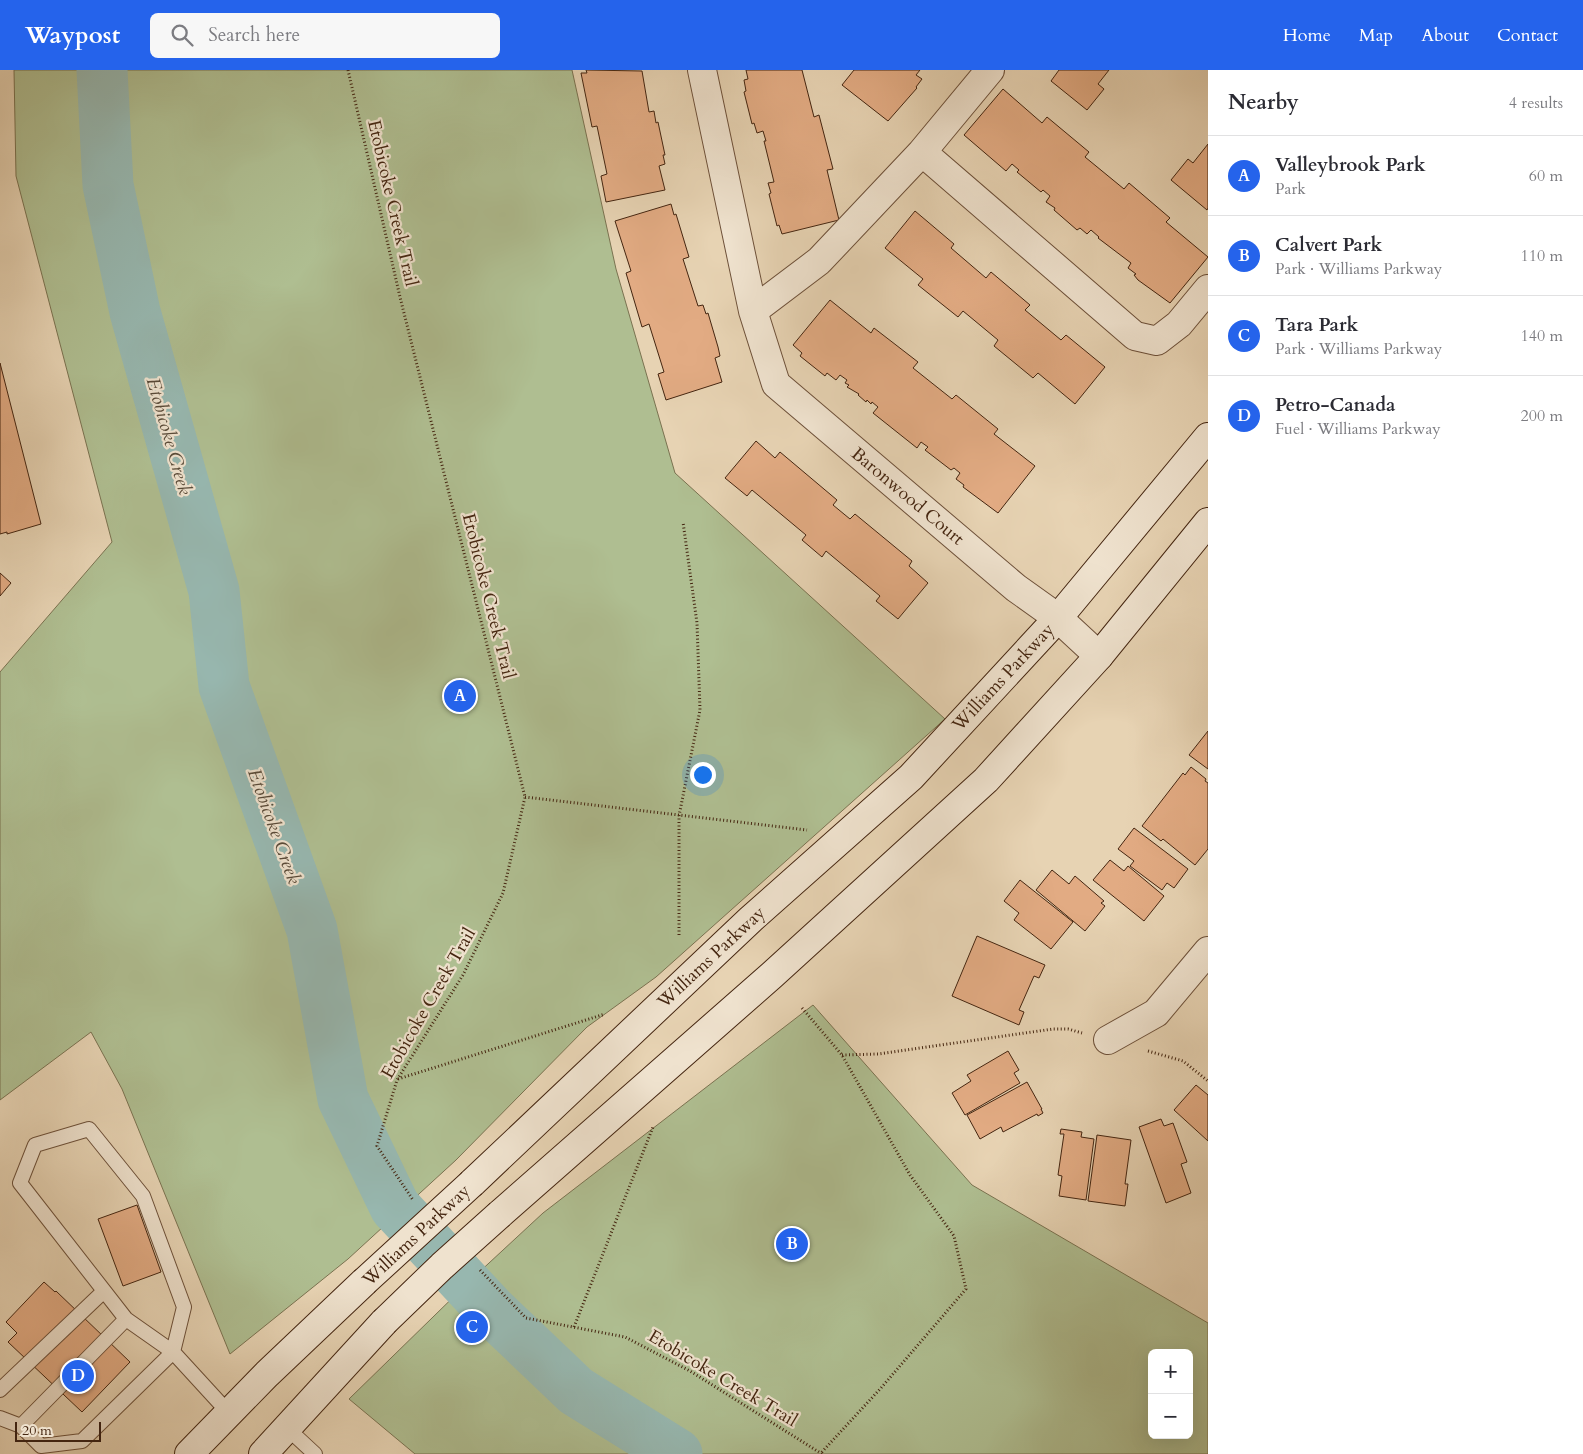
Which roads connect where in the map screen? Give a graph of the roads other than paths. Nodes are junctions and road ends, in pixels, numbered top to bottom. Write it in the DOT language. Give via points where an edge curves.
graph roads {
  1 [pos="702,70"];
  2 [pos="990,70"];
  3 [pos="922,152"];
  4 [pos="1208,289"];
  5 [pos="753,311"];
  6 [pos="1208,437"];
  7 [pos="1208,522"];
  8 [pos="1058,618"];
  9 [pos="1098,656"];
  10 [pos="1208,951"];
  11 [pos="1108,1040"];
  12 [pos="104,1291"];
  13 [pos="126,1319"];
  14 [pos="173,1352"];
  15 [pos="0,1390"];
  16 [pos="228,1412"];
  17 [pos="0,1418"];
  18 [pos="21,1426"];
  19 [pos="287,1428"];
  20 [pos="189,1454"];
  21 [pos="263,1454"];
  22 [pos="315,1454"];
  1 -- 5 [label="main road, Baronwood Court"];
  2 -- 3 [label="main road"];
  3 -- 4 [label="main road" via="1135,336 1157,341 1179,324"];
  3 -- 5 [label="main road" via="819,261"];
  5 -- 8 [label="main road, Baronwood Court" via="776,384 1016,588"];
  6 -- 8 [label="main road, Williams Parkway"];
  7 -- 9 [label="main road"];
  8 -- 9 [label="main road, Baronwood Court"];
  8 -- 16 [label="main road, Williams Parkway, bridge" via="911,777 751,919"];
  9 -- 19 [label="main road, bridge" via="986,780 772,975 442,1266 384,1322"];
  10 -- 11 [label="main road" via="1156,1013"];
  12 -- 13 [label="lane"];
  12 -- 14 [label="lane" via="20,1182 35,1145 89,1129 143,1196 184,1307"];
  12 -- 15 [label="lane"];
  13 -- 14 [label="lane"];
  13 -- 18 [label="lane"];
  14 -- 16 [label="lane"];
  14 -- 18 [label="lane" via="82,1441 41,1446"];
  16 -- 20 [label="main road, Williams Parkway"];
  17 -- 18 [label="lane"];
  19 -- 21 [label="main road"];
  19 -- 22 [label="lane"];
}
